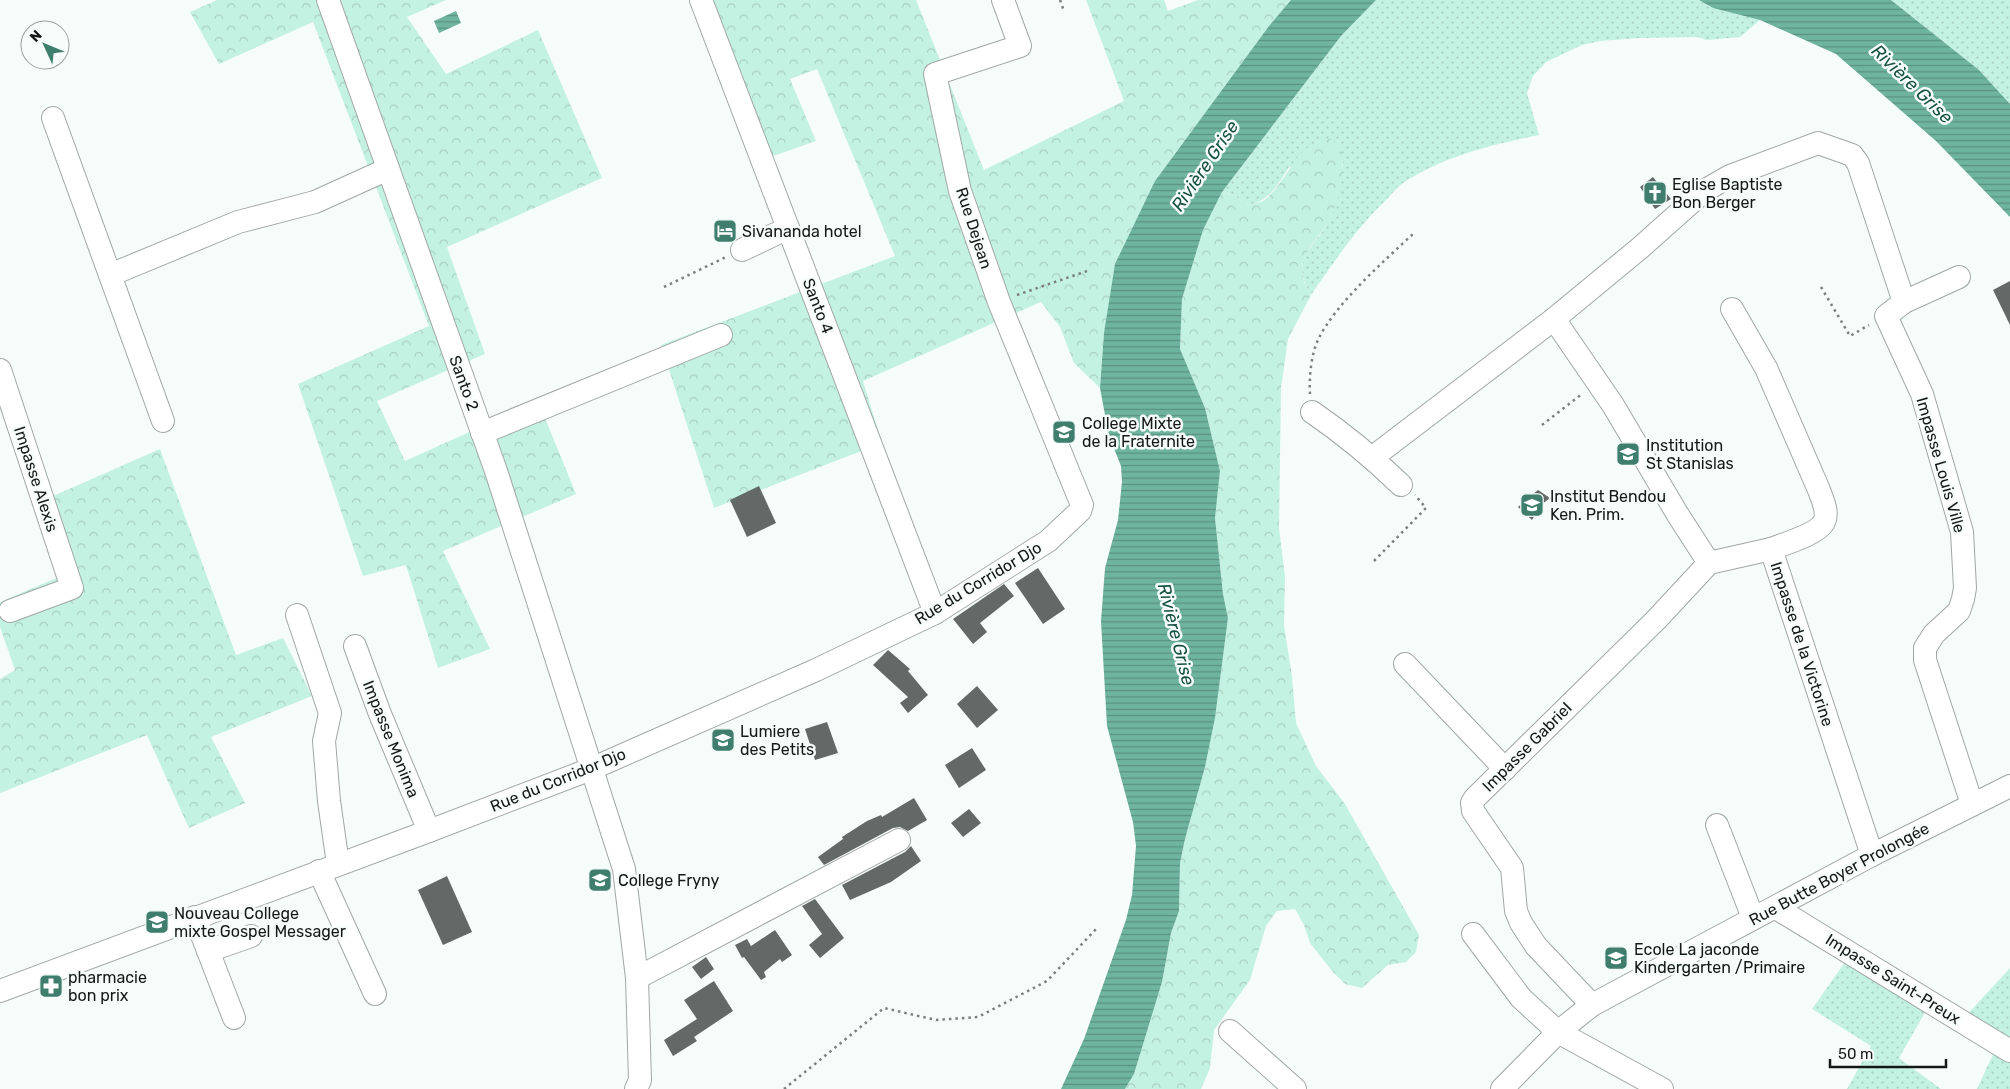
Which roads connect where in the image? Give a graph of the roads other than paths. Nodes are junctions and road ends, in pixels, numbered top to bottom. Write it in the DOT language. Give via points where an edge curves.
graph roads {
  1 [pos="328,0"];
  2 [pos="701,0"];
  3 [pos="1003,0"];
  4 [pos="54,118"];
  5 [pos="388,169"];
  6 [pos="788,228"];
  7 [pos="742,250"];
  8 [pos="110,275"];
  9 [pos="1959,277"];
  10 [pos="1904,302"];
  11 [pos="1732,309"];
  12 [pos="1554,319"];
  13 [pos="721,335"];
  14 [pos="0,370"];
  15 [pos="1312,412"];
  16 [pos="163,421"];
  17 [pos="482,433"];
  18 [pos="1372,457"];
  19 [pos="1401,485"];
  20 [pos="1082,505"];
  21 [pos="1771,549"];
  22 [pos="1709,563"];
  23 [pos="10,611"];
  24 [pos="935,613"];
  25 [pos="297,615"];
  26 [pos="355,646"];
  27 [pos="1405,664"];
  28 [pos="592,768"];
  29 [pos="1505,769"];
  30 [pos="2009,788"];
  31 [pos="1972,804"];
  32 [pos="1717,825"];
  33 [pos="429,831"];
  34 [pos="899,840"];
  35 [pos="1872,855"];
  36 [pos="329,867"];
  37 [pos="1776,908"];
  38 [pos="195,917"];
  39 [pos="1753,918"];
  40 [pos="1473,934"];
  41 [pos="251,936"];
  42 [pos="208,951"];
  43 [pos="637,978"];
  44 [pos="0,991"];
  45 [pos="374,994"];
  46 [pos="1592,1005"];
  47 [pos="234,1018"];
  48 [pos="1230,1031"];
  49 [pos="1558,1032"];
  50 [pos="2010,1051"];
  51 [pos="636,1089"];
  52 [pos="1295,1089"];
  53 [pos="1502,1089"];
  54 [pos="1662,1089"];
  1 -- 5 [label="street, Santo 2"];
  2 -- 6 [label="street, Santo 4"];
  3 -- 20 [label="street, Rue Dejean" via="1020,46 936,74 960,191 999,302"];
  4 -- 8 [label="street"];
  5 -- 8 [label="street" via="315,202 238,222"];
  5 -- 17 [label="street, Santo 2"];
  6 -- 7 [label="street"];
  6 -- 24 [label="street, Santo 4"];
  8 -- 16 [label="street"];
  9 -- 10 [label="street"];
  10 -- 12 [label="street" via="1858,163 1852,155 1818,143 1730,176 1704,190"];
  10 -- 31 [label="street, Impasse Louis Ville" via="1886,316 1922,394 1962,532 1963,599 1958,611 1934,634 1925,648 1925,660"];
  11 -- 21 [label="street" via="1766,368 1825,510 1824,521 1817,530"];
  12 -- 18 [label="street"];
  12 -- 22 [label="street" via="1613,405"];
  13 -- 17 [label="street"];
  14 -- 23 [label="street, Impasse Alexis" via="72,588"];
  15 -- 18 [label="street"];
  17 -- 28 [label="street, Santo 2"];
  18 -- 19 [label="street"];
  20 -- 24 [label="street, Rue du Corridor Djo" via="1080,511 1048,541"];
  21 -- 22 [label="street, Impasse de la Victorine"];
  21 -- 35 [label="street, Impasse de la Victorine"];
  22 -- 29 [label="street, Impasse Gabriel"];
  24 -- 28 [label="street, Rue du Corridor Djo" via="816,670"];
  25 -- 36 [label="street" via="330,713 324,741 329,801"];
  26 -- 33 [label="street, Impasse Monima"];
  27 -- 29 [label="street"];
  28 -- 33 [label="street, Rue du Corridor Djo"];
  28 -- 43 [label="street, Santo 2" via="624,869"];
  29 -- 46 [label="street, Impasse Gabriel" via="1475,798 1472,803 1474,811 1512,868 1516,911 1521,923 1536,946"];
  30 -- 31 [label="street, Rue Butte Boyer Prolongée"];
  31 -- 35 [label="street, Rue Butte Boyer Prolongée"];
  32 -- 39 [label="street"];
  33 -- 36 [label="street, Rue du Corridor Djo"];
  34 -- 43 [label="street"];
  35 -- 37 [label="street, Rue Butte Boyer Prolongée"];
  36 -- 38 [label="street, Rue du Corridor Djo"];
  36 -- 45 [label="street"];
  37 -- 39 [label="street, Rue Butte Boyer Prolongée"];
  37 -- 50 [label="street, Impasse Saint-Preux"];
  38 -- 42 [label="street"];
  38 -- 44 [label="street, Rue du Corridor Djo"];
  39 -- 46 [label="street, Rue Butte Boyer Prolongée"];
  40 -- 49 [label="street" via="1521,998"];
  41 -- 42 [label="street"];
  42 -- 47 [label="street"];
  43 -- 51 [label="street, Santo 2" via="640,1080"];
  46 -- 49 [label="street, Rue Butte Boyer Prolongée"];
  48 -- 52 [label="street"];
  49 -- 53 [label="street, Rue Butte Boyer Prolongée"];
  49 -- 54 [label="street"];
}
